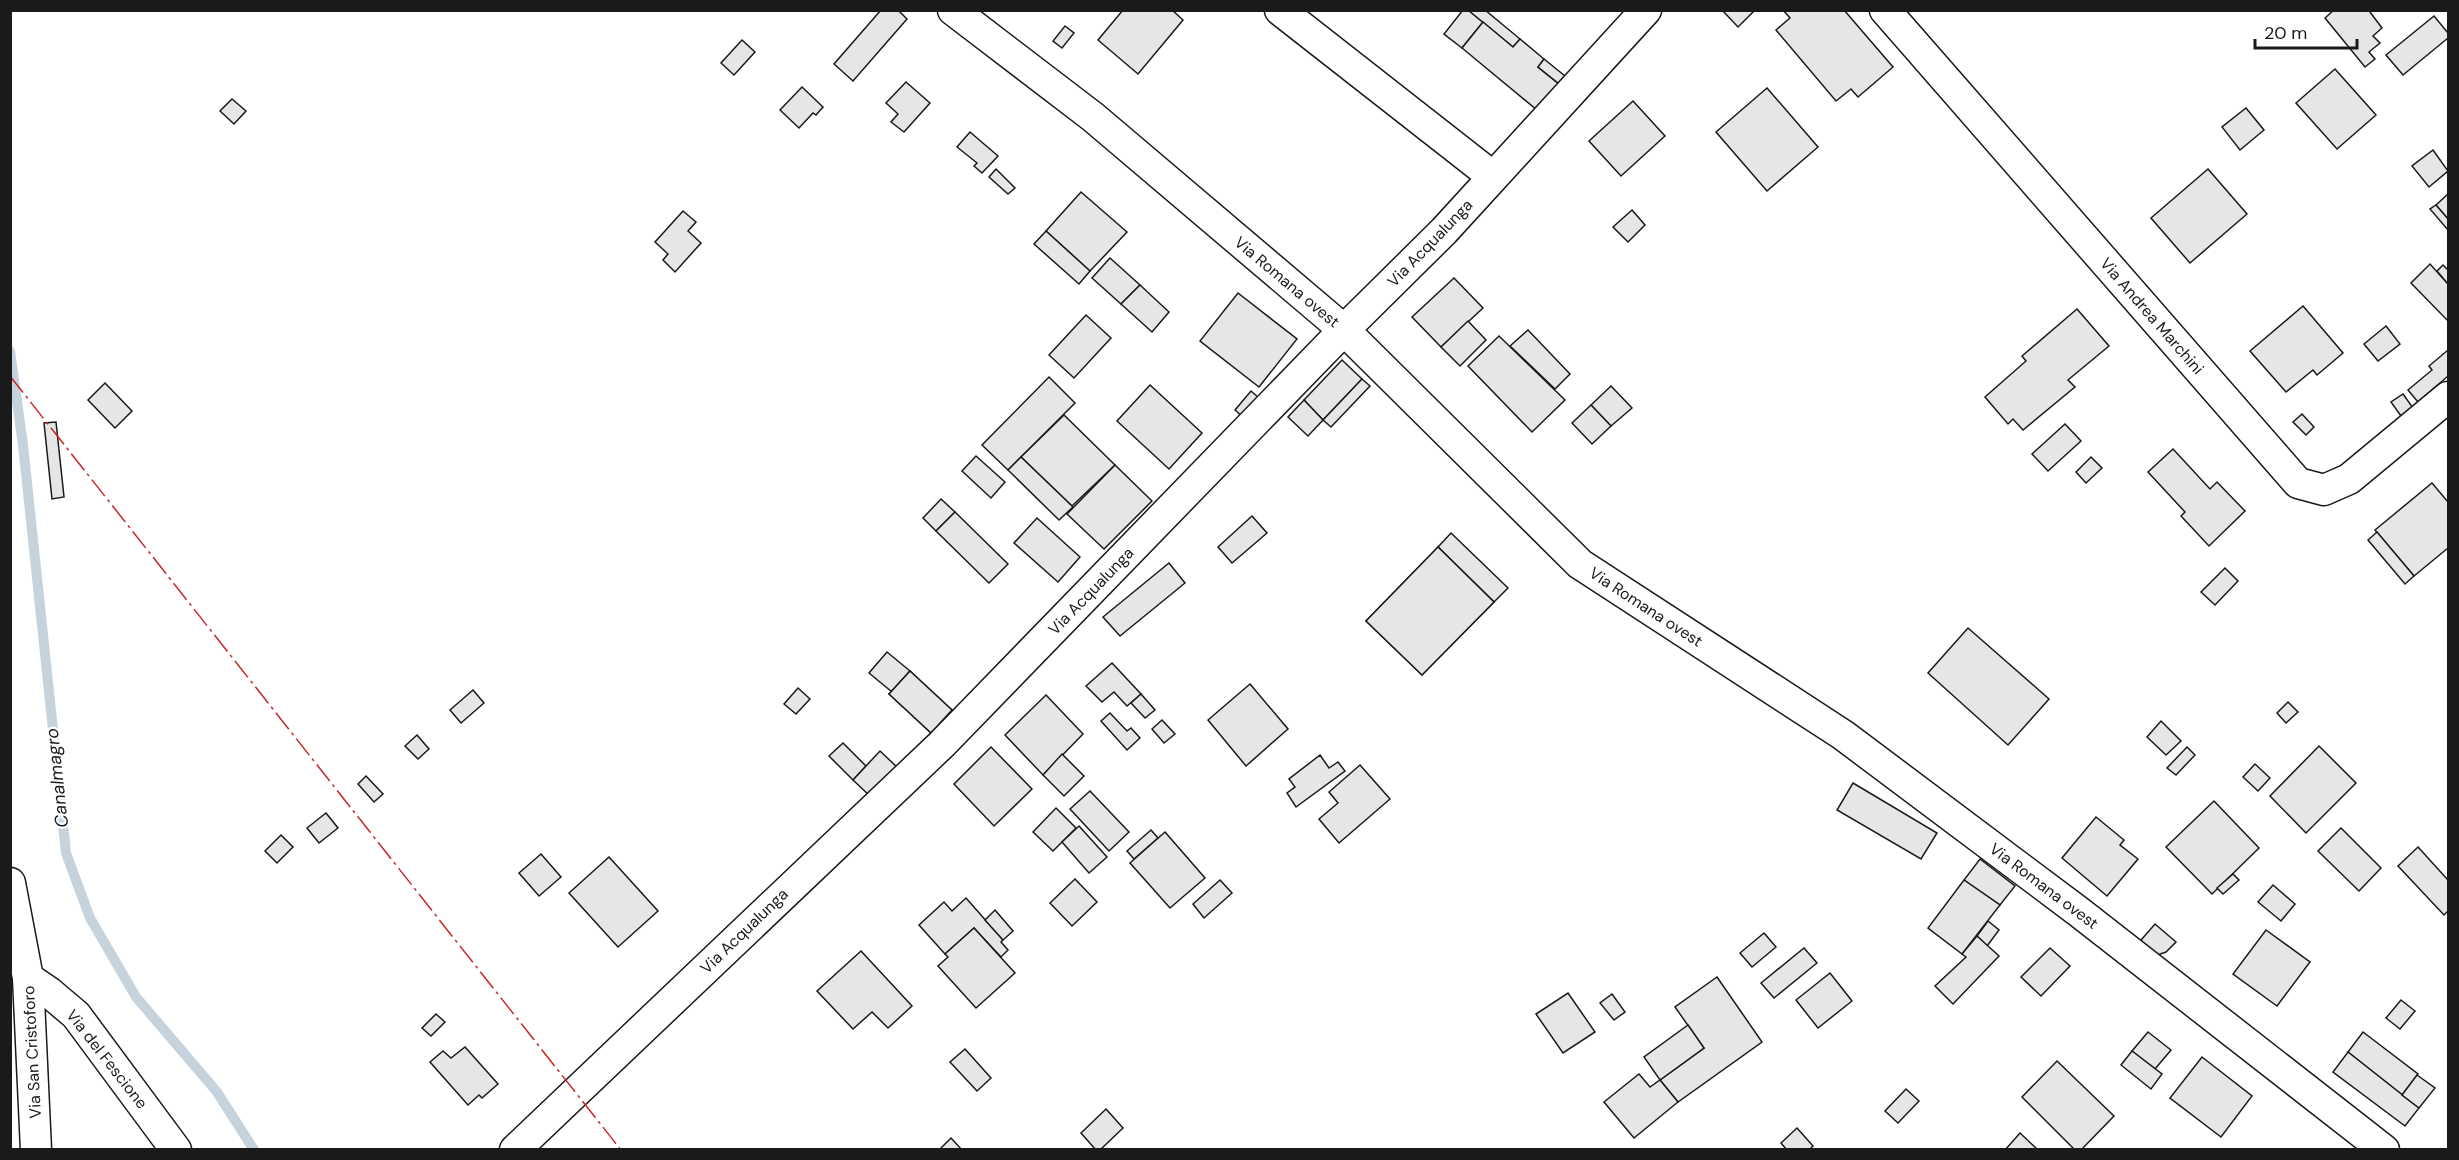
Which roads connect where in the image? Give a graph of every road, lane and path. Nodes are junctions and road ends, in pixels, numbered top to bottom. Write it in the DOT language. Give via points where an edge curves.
graph roads {
  1 [pos="953,10"];
  2 [pos="1280,10"];
  3 [pos="1885,10"];
  4 [pos="1631,15"];
  5 [pos="1492,176"];
  6 [pos="1344,330"];
  7 [pos="2448,397"];
  8 [pos="10,883"];
  9 [pos="28,978"];
  10 [pos="36,1149"];
  11 [pos="176,1149"];
  12 [pos="515,1149"];
  13 [pos="2384,1149"];
  1 -- 6 [label="street, Via Romana ovest" via="1093,117"];
  2 -- 5 [label="street"];
  3 -- 7 [label="street, Via Andrea Marchini" via="2298,483 2324,490 2349,479"];
  4 -- 5 [label="street, Via Acqualunga"];
  5 -- 6 [label="street, Via Acqualunga" via="1444,231"];
  6 -- 12 [label="street, Via Acqualunga" via="942,744"];
  6 -- 13 [label="street, Via Romana ovest" via="1580,564 1843,735"];
  8 -- 9 [label="street, Via San Cristoforo"];
  9 -- 10 [label="street, Via San Cristoforo"];
  9 -- 11 [label="street, Via del Fescione" via="76,1015"];
}
